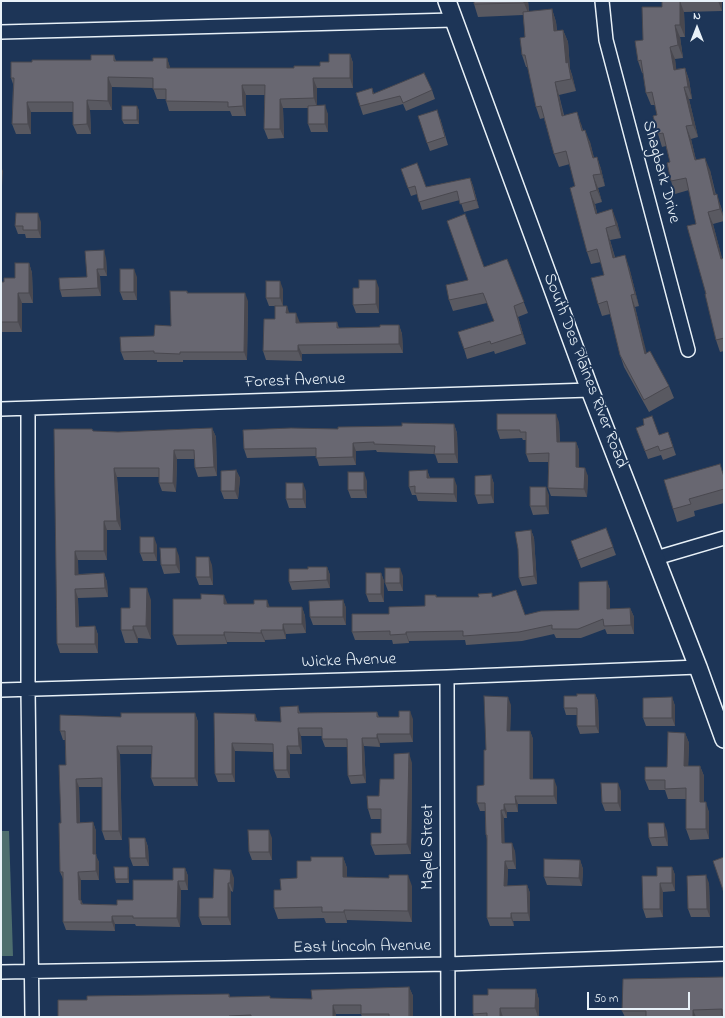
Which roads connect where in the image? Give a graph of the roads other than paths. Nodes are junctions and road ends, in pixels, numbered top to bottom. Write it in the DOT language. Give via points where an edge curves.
graph roads {
  1 [pos="447,1"];
  2 [pos="602,1"];
  3 [pos="454,20"];
  4 [pos="1,32"];
  5 [pos="688,350"];
  6 [pos="590,390"];
  7 [pos="1,409"];
  8 [pos="28,409"];
  9 [pos="724,538"];
  10 [pos="656,558"];
  11 [pos="698,667"];
  12 [pos="447,678"];
  13 [pos="28,689"];
  14 [pos="1,690"];
  15 [pos="724,739"];
  16 [pos="724,954"];
  17 [pos="448,964"];
  18 [pos="31,971"];
  19 [pos="1,972"];
  20 [pos="32,1017"];
  21 [pos="448,1017"];
  1 -- 3 [label="main road, South Des Plaines River Road"];
  2 -- 5 [label="street, Shagbark Drive" via="606,40"];
  3 -- 4 [label="street"];
  3 -- 6 [label="main road, South Des Plaines River Road"];
  6 -- 8 [label="street, Forest Avenue"];
  6 -- 10 [label="main road, South Des Plaines River Road"];
  7 -- 8 [label="street, Forest Avenue"];
  8 -- 13 [label="street"];
  9 -- 10 [label="street"];
  10 -- 11 [label="main road, South Des Plaines River Road"];
  11 -- 12 [label="street, Wicke Avenue"];
  11 -- 15 [label="main road, South Des Plaines River Road"];
  12 -- 13 [label="street, Wicke Avenue"];
  12 -- 17 [label="street, Maple Street"];
  13 -- 14 [label="street, Wicke Avenue"];
  13 -- 18 [label="street"];
  16 -- 17 [label="street, East Lincoln Avenue"];
  17 -- 18 [label="street, East Lincoln Avenue"];
  17 -- 21 [label="street, Maple Street"];
  18 -- 19 [label="street, East Lincoln Avenue"];
  18 -- 20 [label="street"];
}
